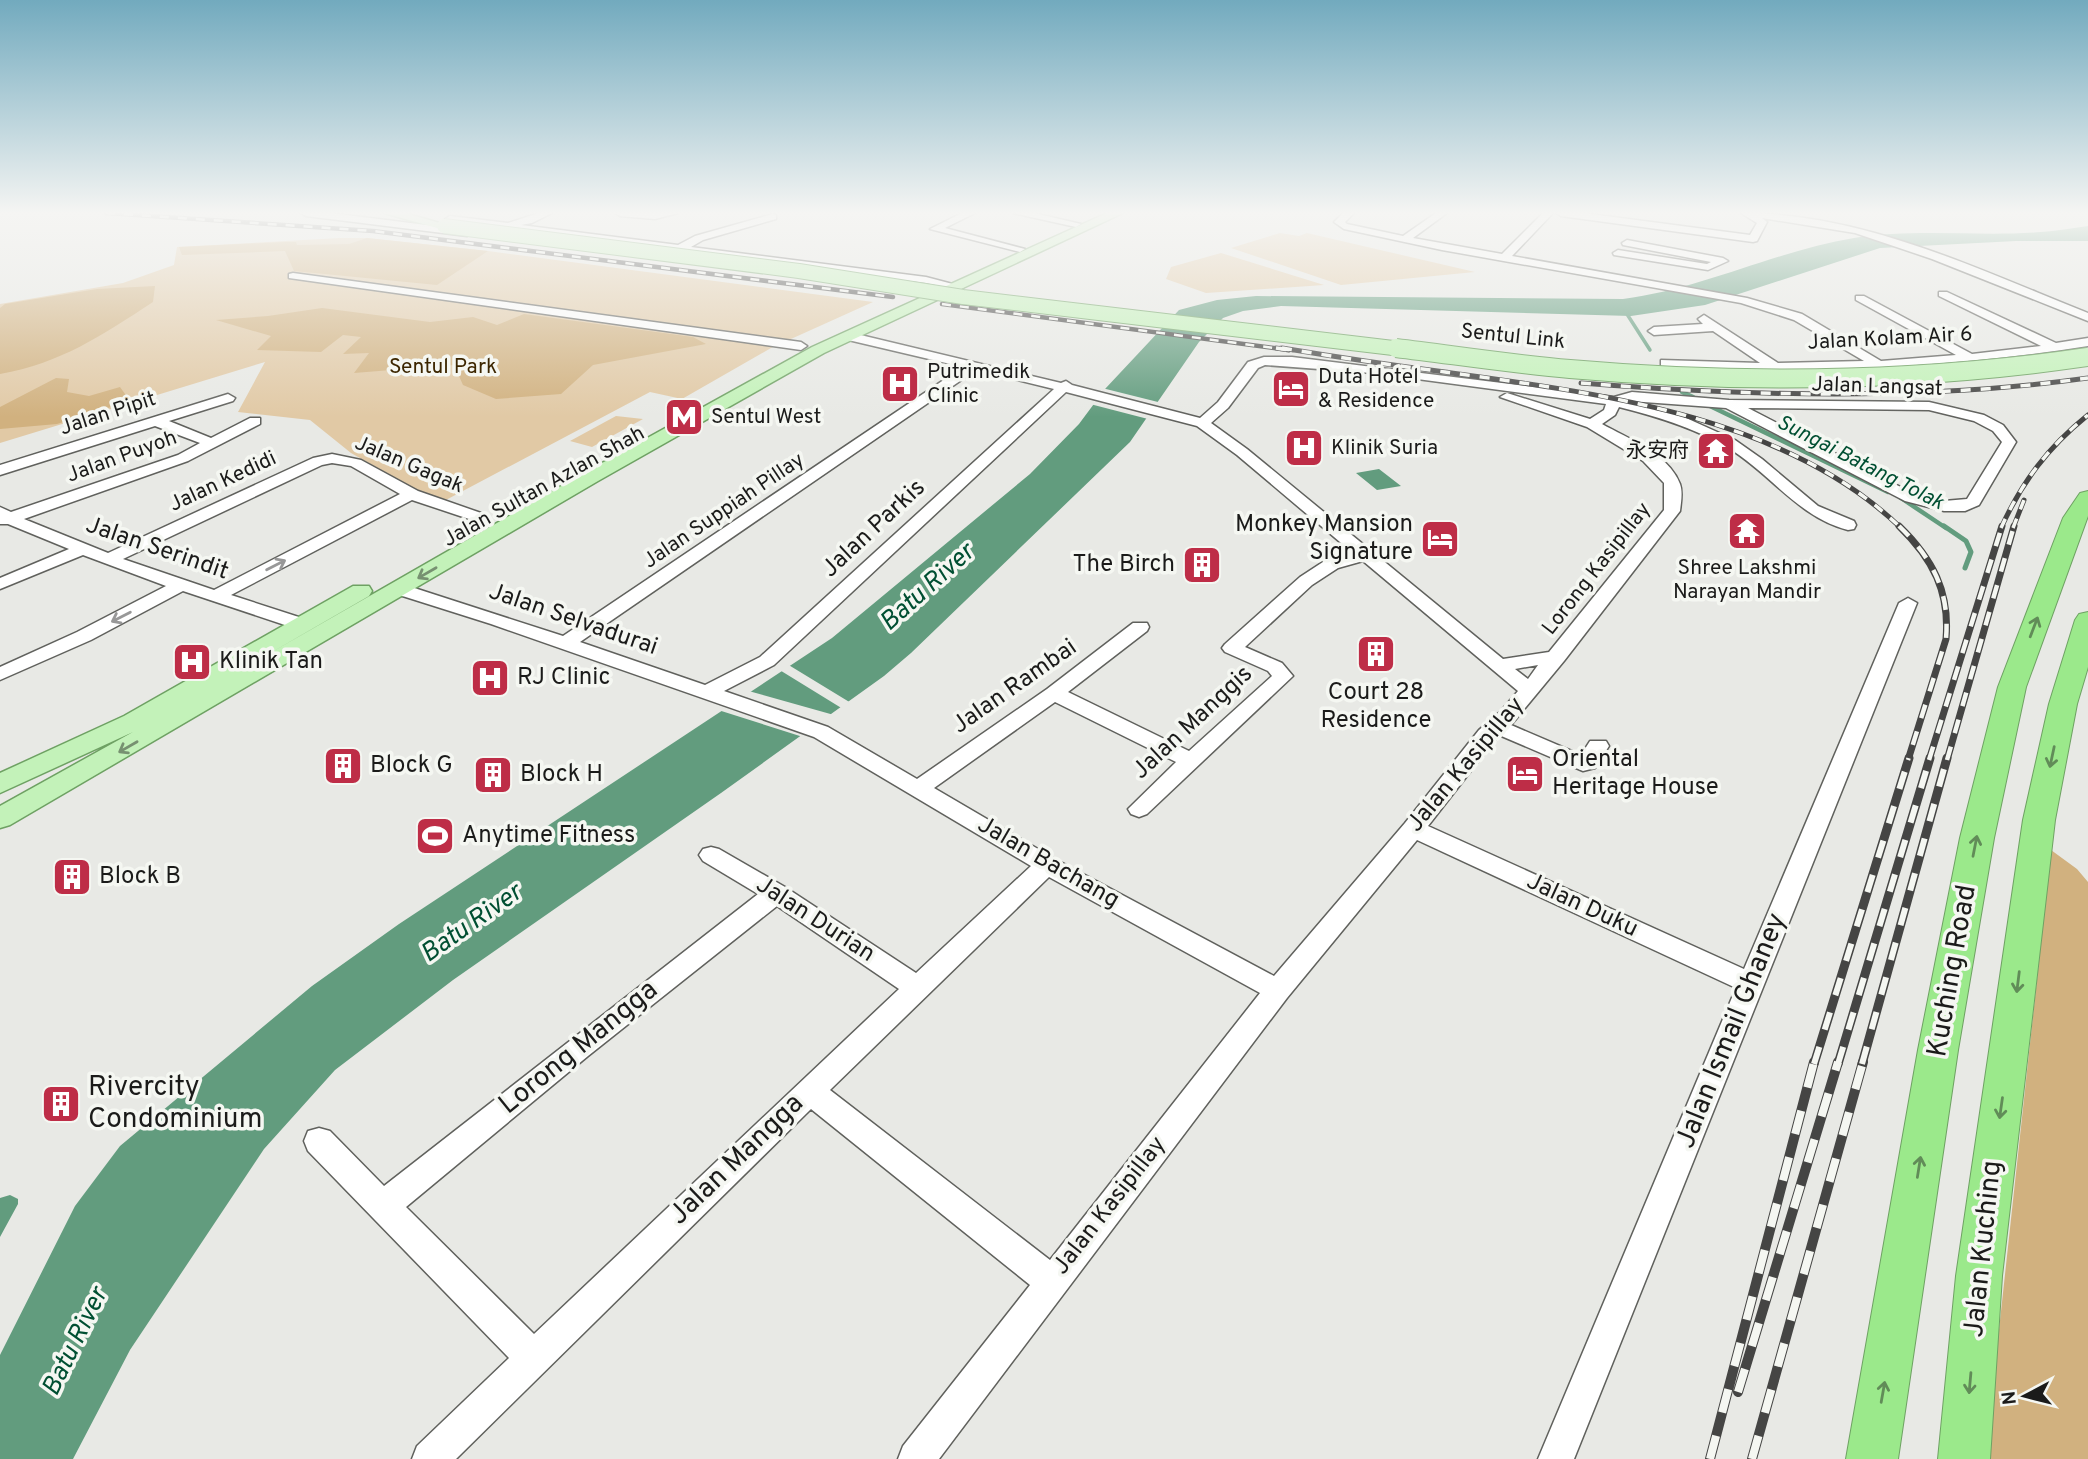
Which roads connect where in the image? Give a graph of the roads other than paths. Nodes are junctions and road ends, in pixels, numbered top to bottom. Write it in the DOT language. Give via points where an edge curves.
graph roads {
  1 [pos="330,281"];
  2 [pos="837,281"];
  3 [pos="863,281"];
  4 [pos="880,281"];
  5 [pos="892,281"];
  6 [pos="1638,281"];
  7 [pos="1999,281"];
  8 [pos="958,282"];
  9 [pos="940,290"];
  10 [pos="913,292"];
  11 [pos="1943,293"];
  12 [pos="1860,298"];
  13 [pos="2088,317"];
  14 [pos="1704,320"];
  15 [pos="1716,327"];
  16 [pos="1654,331"];
  17 [pos="848,336"];
  18 [pos="2088,342"];
  19 [pos="801,345"];
  20 [pos="2056,348"];
  21 [pos="2088,348"];
  22 [pos="1968,357"];
  23 [pos="2088,357"];
  24 [pos="1666,363"];
  25 [pos="975,365"];
  26 [pos="1879,365"];
  27 [pos="1774,366"];
  28 [pos="1473,383"];
  29 [pos="1072,387"];
  30 [pos="228,398"];
  31 [pos="1614,401"];
  32 [pos="1729,404"];
  33 [pos="1223,405"];
  34 [pos="156,421"];
  35 [pos="255,421"];
  36 [pos="1202,423"];
  37 [pos="1592,424"];
  38 [pos="1217,434"];
  39 [pos="212,443"];
  40 [pos="318,461"];
  41 [pos="0,470"];
  42 [pos="412,494"];
  43 [pos="2088,498"];
  44 [pos="3,518"];
  45 [pos="482,522"];
  46 [pos="1847,525"];
  47 [pos="81,550"];
  48 [pos="1366,555"];
  49 [pos="108,560"];
  50 [pos="0,584"];
  51 [pos="181,585"];
  52 [pos="399,589"];
  53 [pos="215,596"];
  54 [pos="1908,603"];
  55 [pos="2088,620"];
  56 [pos="301,624"];
  57 [pos="1140,627"];
  58 [pos="566,643"];
  59 [pos="1558,657"];
  60 [pos="2088,662"];
  61 [pos="1500,666"];
  62 [pos="0,674"];
  63 [pos="1530,690"];
  64 [pos="705,692"];
  65 [pos="1054,693"];
  66 [pos="2063,704"];
  67 [pos="133,722"];
  68 [pos="1496,726"];
  69 [pos="821,732"];
  70 [pos="1598,746"];
  71 [pos="1191,761"];
  72 [pos="0,785"];
  73 [pos="919,788"];
  74 [pos="1139,809"];
  75 [pos="0,818"];
  76 [pos="1413,828"];
  77 [pos="711,855"];
  78 [pos="1047,865"];
  79 [pos="776,893"];
  80 [pos="1752,984"];
  81 [pos="918,988"];
  82 [pos="1278,990"];
  83 [pos="810,1091"];
  84 [pos="318,1141"];
  85 [pos="383,1206"];
  86 [pos="1052,1282"];
  87 [pos="533,1358"];
  88 [pos="430,1459"];
  89 [pos="916,1459"];
  90 [pos="1556,1459"];
  91 [pos="1872,1459"];
  92 [pos="1964,1459"];
  1 -- 19 [label="street"];
  2 -- 10 [label="street"];
  3 -- 23 [label="main road, Sentul Link, bridge" via="977,299 1570,369 1852,378 1998,370"];
  4 -- 10 [label="street"];
  5 -- 21 [label="main road, Sentul Link, bridge" via="999,298 1576,364 1821,372 1986,364"];
  6 -- 26 [label="street" via="1743,300 1798,317"];
  7 -- 13 [label="street"];
  8 -- 9 [label="main road, Jalan Sultan Azlan Shah"];
  8 -- 10 [label="main road"];
  9 -- 10 [label="main road, Jalan Sultan Azlan Shah"];
  9 -- 17 [label="main road, Jalan Sultan Azlan Shah"];
  10 -- 19 [label="main road, Jalan Sultan Azlan Shah"];
  11 -- 20 [label="street"];
  12 -- 22 [label="street"];
  14 -- 15 [label="street"];
  15 -- 16 [label="street"];
  15 -- 27 [label="street"];
  17 -- 25 [label="street, Jalan Kasipillay"];
  17 -- 52 [label="main road, Jalan Sultan Azlan Shah, one-way" via="590,477"];
  18 -- 20 [label="street, Jalan Kolam Air 6"];
  19 -- 45 [label="main road, Jalan Sultan Azlan Shah"];
  20 -- 22 [label="street, Jalan Kolam Air 6"];
  22 -- 26 [label="street, Jalan Kolam Air 6"];
  24 -- 27 [label="street, Jalan Kolam Air 6"];
  25 -- 29 [label="street, Jalan Kasipillay"];
  25 -- 58 [label="street, Jalan Suppiah Pillay"];
  26 -- 27 [label="street, Jalan Kolam Air 6"];
  28 -- 31 [label="street, Lorong Kasipillay"];
  28 -- 33 [label="street, Lorong Kasipillay" via="1264,361 1253,365"];
  28 -- 37 [label="street, Lorong Kasipillay"];
  29 -- 36 [label="street, Jalan Kasipillay"];
  29 -- 64 [label="street, Jalan Parkis" via="767,661"];
  30 -- 34 [label="street, Jalan Pipit"];
  31 -- 32 [label="street" via="1632,396"];
  31 -- 37 [label="street" via="1610,412"];
  31 -- 46 [label="street, Lorong Kasipillay" via="1670,416 1730,443 1812,509"];
  32 -- 32 [label="street, Jalan Langsat" via="1929,406 1979,418 1998,428 2009,442 1973,502 1944,506 1911,498"];
  33 -- 36 [label="street, Lorong Kasipillay"];
  33 -- 38 [label="street, Lorong Kasipillay" via="1224,426"];
  34 -- 39 [label="street"];
  34 -- 41 [label="street, Jalan Pipit"];
  35 -- 39 [label="street, Jalan Puyoh"];
  36 -- 38 [label="street, Jalan Kasipillay"];
  37 -- 59 [label="street, Lorong Kasipillay" via="1666,473 1674,493 1672,511"];
  38 -- 48 [label="street, Jalan Kasipillay"];
  39 -- 44 [label="street, Jalan Puyoh" via="127,480"];
  40 -- 42 [label="street, Jalan Gagak" via="341,457"];
  40 -- 49 [label="street, Jalan Kedidi"];
  42 -- 45 [label="street, Jalan Gagak"];
  53 -- 42 [label="street, one-way"];
  91 -- 43 [label="highway, Kuching Road, one-way" via="1938,1050 1980,825 2012,687 2075,518"];
  44 -- 47 [label="street, Jalan Serindit"];
  45 -- 56 [label="main road, Jalan Sultan Azlan Shah"];
  47 -- 49 [label="street, Jalan Serindit"];
  47 -- 50 [label="street"];
  48 -- 61 [label="street, Jalan Kasipillay"];
  48 -- 71 [label="street, Jalan Manggis" via="1332,564 1306,581 1232,648 1275,667 1283,676"];
  49 -- 51 [label="street, Jalan Serindit"];
  51 -- 53 [label="street, Jalan Serindit"];
  51 -- 62 [label="street, one-way"];
  52 -- 58 [label="street, Jalan Selvadurai"];
  52 -- 67 [label="main road" via="360,597"];
  52 -- 75 [label="main road, one-way"];
  53 -- 56 [label="street, Jalan Serindit"];
  54 -- 80 [label="street, Jalan Ismail Ghaney"];
  55 -- 66 [label="highway"];
  56 -- 67 [label="main road, Jalan Sultan Azlan Shah"];
  57 -- 65 [label="street, Jalan Rambai"];
  58 -- 64 [label="street, Jalan Selvadurai"];
  59 -- 61 [label="street, Lorong Kasipillay"];
  59 -- 63 [label="street, Lorong Kasipillay"];
  60 -- 66 [label="highway"];
  61 -- 63 [label="street, Jalan Kasipillay"];
  63 -- 68 [label="street, Jalan Kasipillay"];
  64 -- 69 [label="street, Jalan Selvadurai"];
  65 -- 71 [label="street"];
  65 -- 73 [label="street, Jalan Rambai"];
  66 -- 92 [label="highway, one-way" via="2039,820 1981,1262"];
  67 -- 72 [label="main road, Jalan Sultan Azlan Shah"];
  68 -- 70 [label="street" via="1583,764"];
  68 -- 76 [label="street, Jalan Kasipillay"];
  69 -- 73 [label="street, Jalan Bachang"];
  71 -- 74 [label="street, Jalan Manggis"];
  73 -- 78 [label="street, Jalan Bachang"];
  76 -- 80 [label="street, Jalan Duku"];
  76 -- 82 [label="street, Jalan Kasipillay"];
  77 -- 79 [label="street, Jalan Durian"];
  78 -- 81 [label="street, Jalan Mangga"];
  78 -- 82 [label="street, Jalan Bachang"];
  79 -- 81 [label="street, Jalan Durian"];
  79 -- 85 [label="street, Lorong Mangga"];
  80 -- 90 [label="street, Jalan Ismail Ghaney"];
  81 -- 83 [label="street, Jalan Mangga"];
  82 -- 86 [label="street, Jalan Kasipillay"];
  83 -- 86 [label="street"];
  83 -- 87 [label="street, Jalan Mangga"];
  84 -- 85 [label="street"];
  85 -- 87 [label="street"];
  86 -- 89 [label="street, Jalan Kasipillay"];
  87 -- 88 [label="street, Jalan Mangga"];
}
